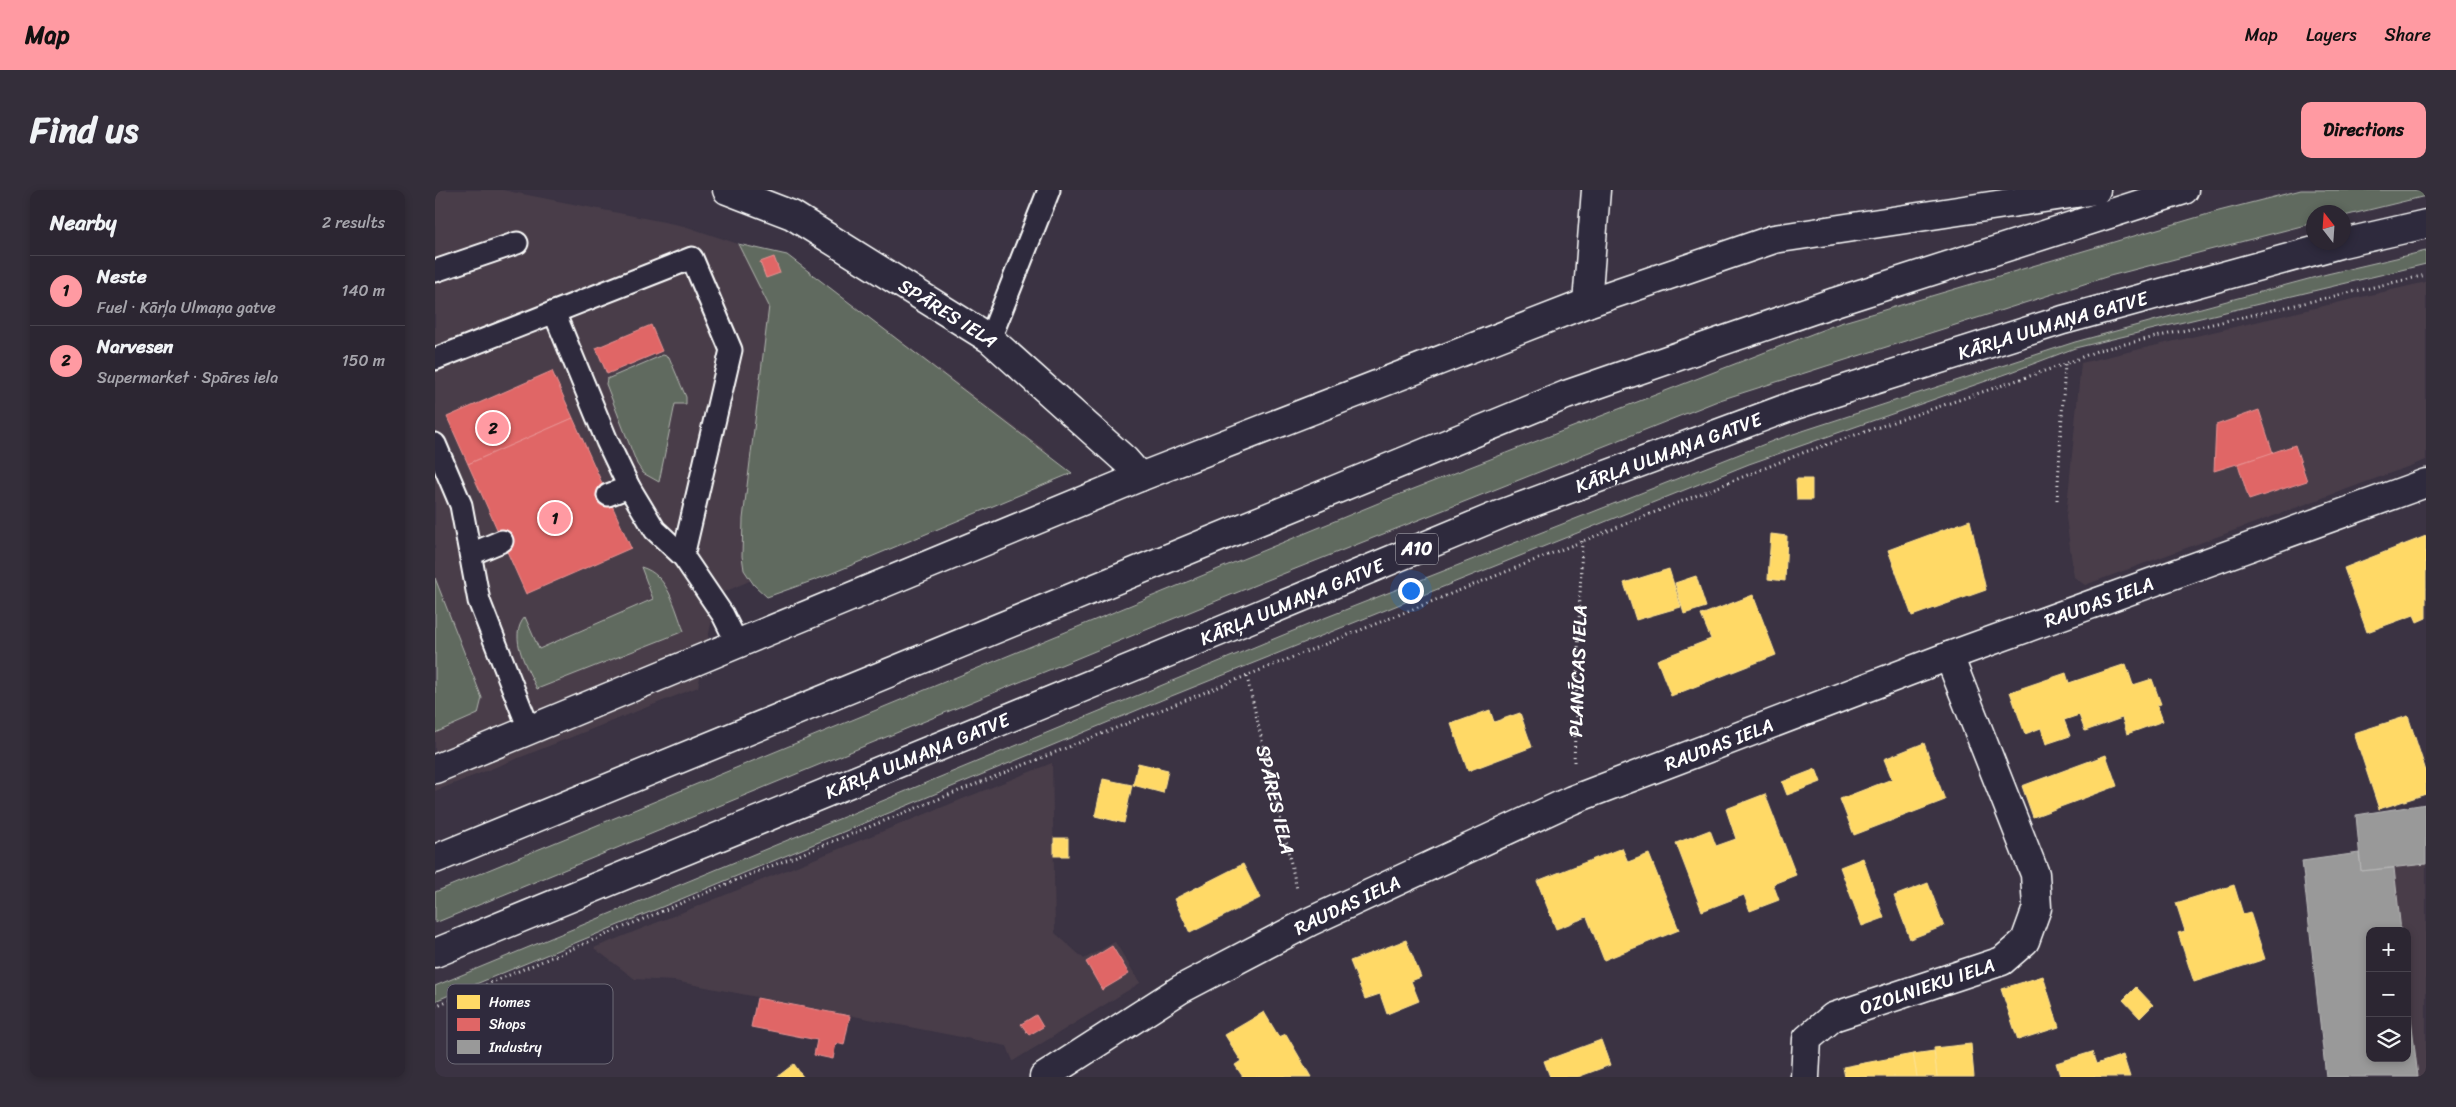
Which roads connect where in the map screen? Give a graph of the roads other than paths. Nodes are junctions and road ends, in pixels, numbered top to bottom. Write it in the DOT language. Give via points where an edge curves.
graph roads {
  1 [pos="727,190"];
  2 [pos="1049,190"];
  3 [pos="1596,190"];
  4 [pos="2096,190"];
  5 [pos="2184,190"];
  6 [pos="2426,224"];
  7 [pos="517,243"];
  8 [pos="435,271"];
  9 [pos="1587,303"];
  10 [pos="554,312"];
  11 [pos="990,339"];
  12 [pos="435,359"];
  13 [pos="435,444"];
  14 [pos="1139,477"];
  15 [pos="2426,483"];
  16 [pos="629,487"];
  17 [pos="608,495"];
  18 [pos="502,541"];
  19 [pos="471,554"];
  20 [pos="683,556"];
  21 [pos="738,645"];
  22 [pos="1949,656"];
  23 [pos="529,729"];
  24 [pos="435,769"];
  25 [pos="435,859"];
  26 [pos="435,953"];
  27 [pos="1045,1077"];
  28 [pos="1805,1077"];
  1 -- 11 [label="main road, SPĀRES IELA" via="792,215"];
  2 -- 11 [label="lane"];
  3 -- 9 [label="main road"];
  4 -- 9 [label="main road" via="1774,239"];
  5 -- 25 [label="main road" via="1844,299 1566,395"];
  6 -- 26 [label="main road, KĀRĻA ULMAŅA GATVE / A10" via="2063,320 1795,405 1504,513"];
  7 -- 8 [label="lane"];
  9 -- 14 [label="main road"];
  10 -- 12 [label="lane"];
  10 -- 16 [label="lane"];
  10 -- 20 [label="lane" via="692,258 731,350"];
  11 -- 14 [label="main road, SPĀRES IELA" via="1125,460"];
  13 -- 19 [label="lane" via="461,504"];
  14 -- 21 [label="main road"];
  15 -- 22 [label="main road, RAUDAS IELA"];
  16 -- 17 [label="lane"];
  16 -- 20 [label="lane" via="655,530"];
  18 -- 19 [label="lane"];
  19 -- 23 [label="lane" via="479,601"];
  20 -- 21 [label="lane" via="723,615"];
  21 -- 23 [label="main road"];
  22 -- 27 [label="main road, RAUDAS IELA" via="1572,800 1309,922 1181,990"];
  22 -- 28 [label="main road, OZOLNIEKU IELA" via="2035,874 2037,908 2025,941 2002,961 1833,1017 1807,1039"];
  23 -- 24 [label="main road"];
}
